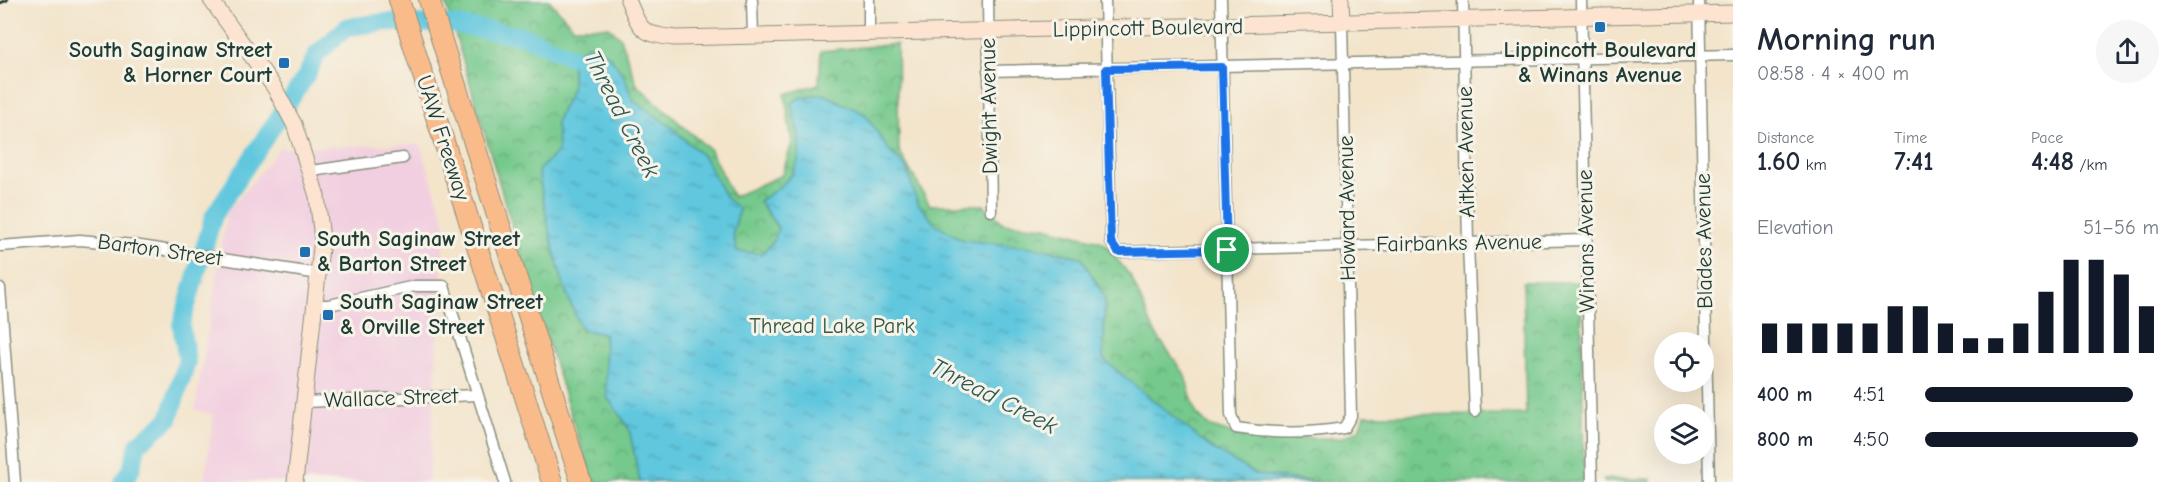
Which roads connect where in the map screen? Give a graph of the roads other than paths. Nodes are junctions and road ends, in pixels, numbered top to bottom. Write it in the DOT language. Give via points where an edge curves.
graph roads {
  1 [pos="211,0"];
  2 [pos="628,0"];
  3 [pos="752,0"];
  4 [pos="869,0"];
  5 [pos="988,0"];
  6 [pos="1105,0"];
  7 [pos="1221,0"];
  8 [pos="1341,0"];
  9 [pos="1463,0"];
  10 [pos="1581,0"];
  11 [pos="1699,7"];
  12 [pos="433,13"];
  13 [pos="1733,13"];
  14 [pos="404,14"];
  15 [pos="1581,17"];
  16 [pos="1464,21"];
  17 [pos="1342,23"];
  18 [pos="1222,27"];
  19 [pos="1106,28"];
  20 [pos="988,31"];
  21 [pos="869,33"];
  22 [pos="753,37"];
  23 [pos="1733,55"];
  24 [pos="1700,56"];
  25 [pos="1582,57"];
  26 [pos="1465,61"];
  27 [pos="1344,63"];
  28 [pos="1222,67"];
  29 [pos="1106,69"];
  30 [pos="988,71"];
  31 [pos="403,158"];
  32 [pos="311,171"];
  33 [pos="991,211"];
  34 [pos="1585,240"];
  35 [pos="1468,244"];
  36 [pos="1347,245"];
  37 [pos="0,246"];
  38 [pos="1227,250"];
  39 [pos="319,274"];
  40 [pos="0,288"];
  41 [pos="315,305"];
  42 [pos="477,395"];
  43 [pos="304,402"];
  44 [pos="1474,412"];
  45 [pos="15,482"];
  46 [pos="295,482"];
  47 [pos="505,482"];
  48 [pos="552,482"];
  49 [pos="581,482"];
  50 [pos="1592,482"];
  51 [pos="1709,482"];
  1 -- 32 [label="street" via="274,87 294,124"];
  2 -- 22 [label="street, Lippincott Boulevard" via="639,26 648,35"];
  3 -- 22 [label="street"];
  4 -- 21 [label="street"];
  5 -- 20 [label="street, Dwight Avenue"];
  6 -- 19 [label="street"];
  7 -- 18 [label="street"];
  8 -- 17 [label="street, Howard Avenue"];
  9 -- 16 [label="street, Aitken Avenue"];
  10 -- 15 [label="street, Winans Avenue"];
  11 -- 13 [label="street, Lippincott Boulevard"];
  11 -- 15 [label="street, Lippincott Boulevard"];
  11 -- 24 [label="street, Blades Avenue"];
  12 -- 49 [label="highway, UAW Freeway"];
  14 -- 48 [label="highway, UAW Freeway"];
  15 -- 16 [label="street, Lippincott Boulevard"];
  15 -- 25 [label="street, Winans Avenue"];
  16 -- 17 [label="street, Lippincott Boulevard"];
  16 -- 26 [label="street, Aitken Avenue"];
  17 -- 18 [label="street, Lippincott Boulevard"];
  17 -- 27 [label="street, Howard Avenue"];
  18 -- 19 [label="street, Lippincott Boulevard"];
  18 -- 28 [label="street"];
  19 -- 20 [label="street, Lippincott Boulevard"];
  19 -- 29 [label="street"];
  20 -- 21 [label="street, Lippincott Boulevard"];
  20 -- 30 [label="street, Dwight Avenue"];
  21 -- 22 [label="street, Lippincott Boulevard"];
  23 -- 24 [label="street, Lippincott Boulevard"];
  24 -- 25 [label="street, Lippincott Boulevard"];
  24 -- 51 [label="street, Blades Avenue"];
  25 -- 26 [label="street, Lippincott Boulevard"];
  25 -- 34 [label="street, Winans Avenue"];
  26 -- 27 [label="street, Lippincott Boulevard"];
  26 -- 35 [label="street, Aitken Avenue"];
  27 -- 28 [label="street, Lippincott Boulevard"];
  27 -- 36 [label="street, Howard Avenue"];
  28 -- 29 [label="street, Lippincott Boulevard"];
  28 -- 38 [label="street"];
  29 -- 30 [label="street, Lippincott Boulevard"];
  29 -- 38 [label="street, Fairbanks Avenue" via="1111,242 1118,252"];
  30 -- 33 [label="street, Dwight Avenue"];
  31 -- 32 [label="street"];
  32 -- 39 [label="street" via="321,218"];
  34 -- 35 [label="street, Fairbanks Avenue"];
  34 -- 50 [label="street, Winans Avenue"];
  35 -- 36 [label="street, Fairbanks Avenue"];
  35 -- 44 [label="street, Aitken Avenue"];
  36 -- 38 [label="street, Fairbanks Avenue"];
  36 -- 38 [label="street, Howard Avenue" via="1351,416 1344,428 1316,432 1236,428 1231,415"];
  37 -- 39 [label="street, Barton Street" via="80,240"];
  39 -- 41 [label="street"];
  40 -- 45 [label="street"];
  41 -- 42 [label="street" via="415,286 444,286"];
  41 -- 43 [label="street"];
  42 -- 43 [label="street, Wallace Street"];
  42 -- 47 [label="street"];
  43 -- 46 [label="street"];
}
